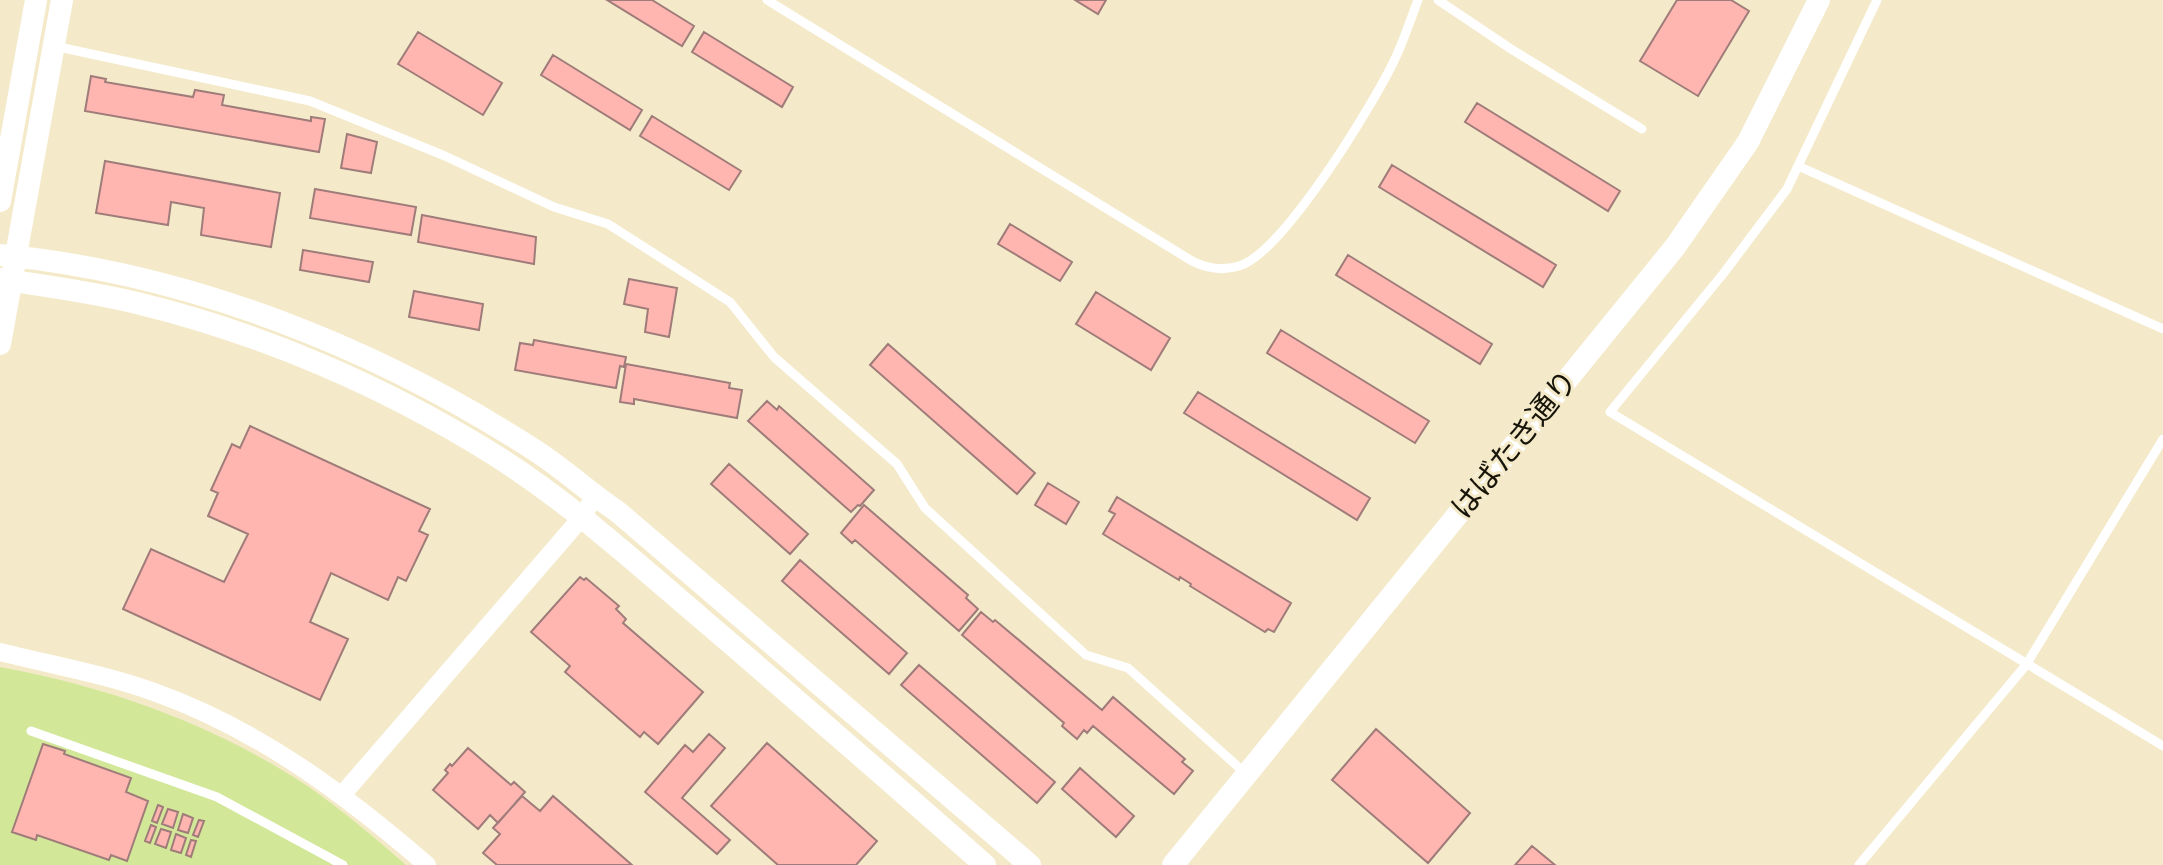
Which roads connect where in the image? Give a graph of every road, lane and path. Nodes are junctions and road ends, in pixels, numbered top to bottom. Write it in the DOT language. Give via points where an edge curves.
graph roads {
  1 [pos="36,0"];
  2 [pos="62,0"];
  3 [pos="767,0"];
  4 [pos="1418,0"];
  5 [pos="1438,0"];
  6 [pos="1819,0"];
  7 [pos="1877,0"];
  8 [pos="54,46"];
  9 [pos="1642,129"];
  10 [pos="1798,166"];
  11 [pos="0,201"];
  12 [pos="8,256"];
  13 [pos="6,280"];
  14 [pos="2163,329"];
  15 [pos="0,344"];
  16 [pos="2163,439"];
  17 [pos="595,496"];
  18 [pos="582,517"];
  19 [pos="0,652"];
  20 [pos="2026,665"];
  21 [pos="31,731"];
  22 [pos="2163,746"];
  23 [pos="1245,773"];
  24 [pos="342,795"];
  25 [pos="423,864"];
  26 [pos="343,865"];
  27 [pos="985,865"];
  28 [pos="1030,865"];
  29 [pos="1173,865"];
  30 [pos="1859,865"];
  1 -- 11 [label="street"];
  2 -- 8 [label="street"];
  3 -- 4 [label="lane" via="1192,261 1222,268 1240,266 1260,254 1317,190 1393,63"];
  5 -- 9 [label="lane"];
  6 -- 23 [label="street, はばたき通り" via="1748,142 1709,201"];
  7 -- 10 [label="lane"];
  8 -- 12 [label="street"];
  8 -- 23 [label="lane" via="310,101 554,207 608,224 730,302 774,357 897,464 925,508 1086,655 1128,668"];
  10 -- 14 [label="lane"];
  10 -- 20 [label="lane" via="1787,189 1723,274 1610,412"];
  12 -- 13 [label="street"];
  12 -- 17 [label="street" via="167,286 313,335 474,413"];
  13 -- 15 [label="street"];
  13 -- 18 [label="street" via="138,303 313,362 440,423"];
  16 -- 20 [label="lane"];
  17 -- 18 [label="street"];
  17 -- 28 [label="street"];
  18 -- 24 [label="street"];
  18 -- 27 [label="street"];
  19 -- 24 [label="street" via="156,693 287,757"];
  20 -- 22 [label="lane"];
  20 -- 30 [label="lane"];
  21 -- 26 [label="lane" via="217,797"];
  23 -- 29 [label="street, はばたき通り"];
  24 -- 25 [label="street"];
}
